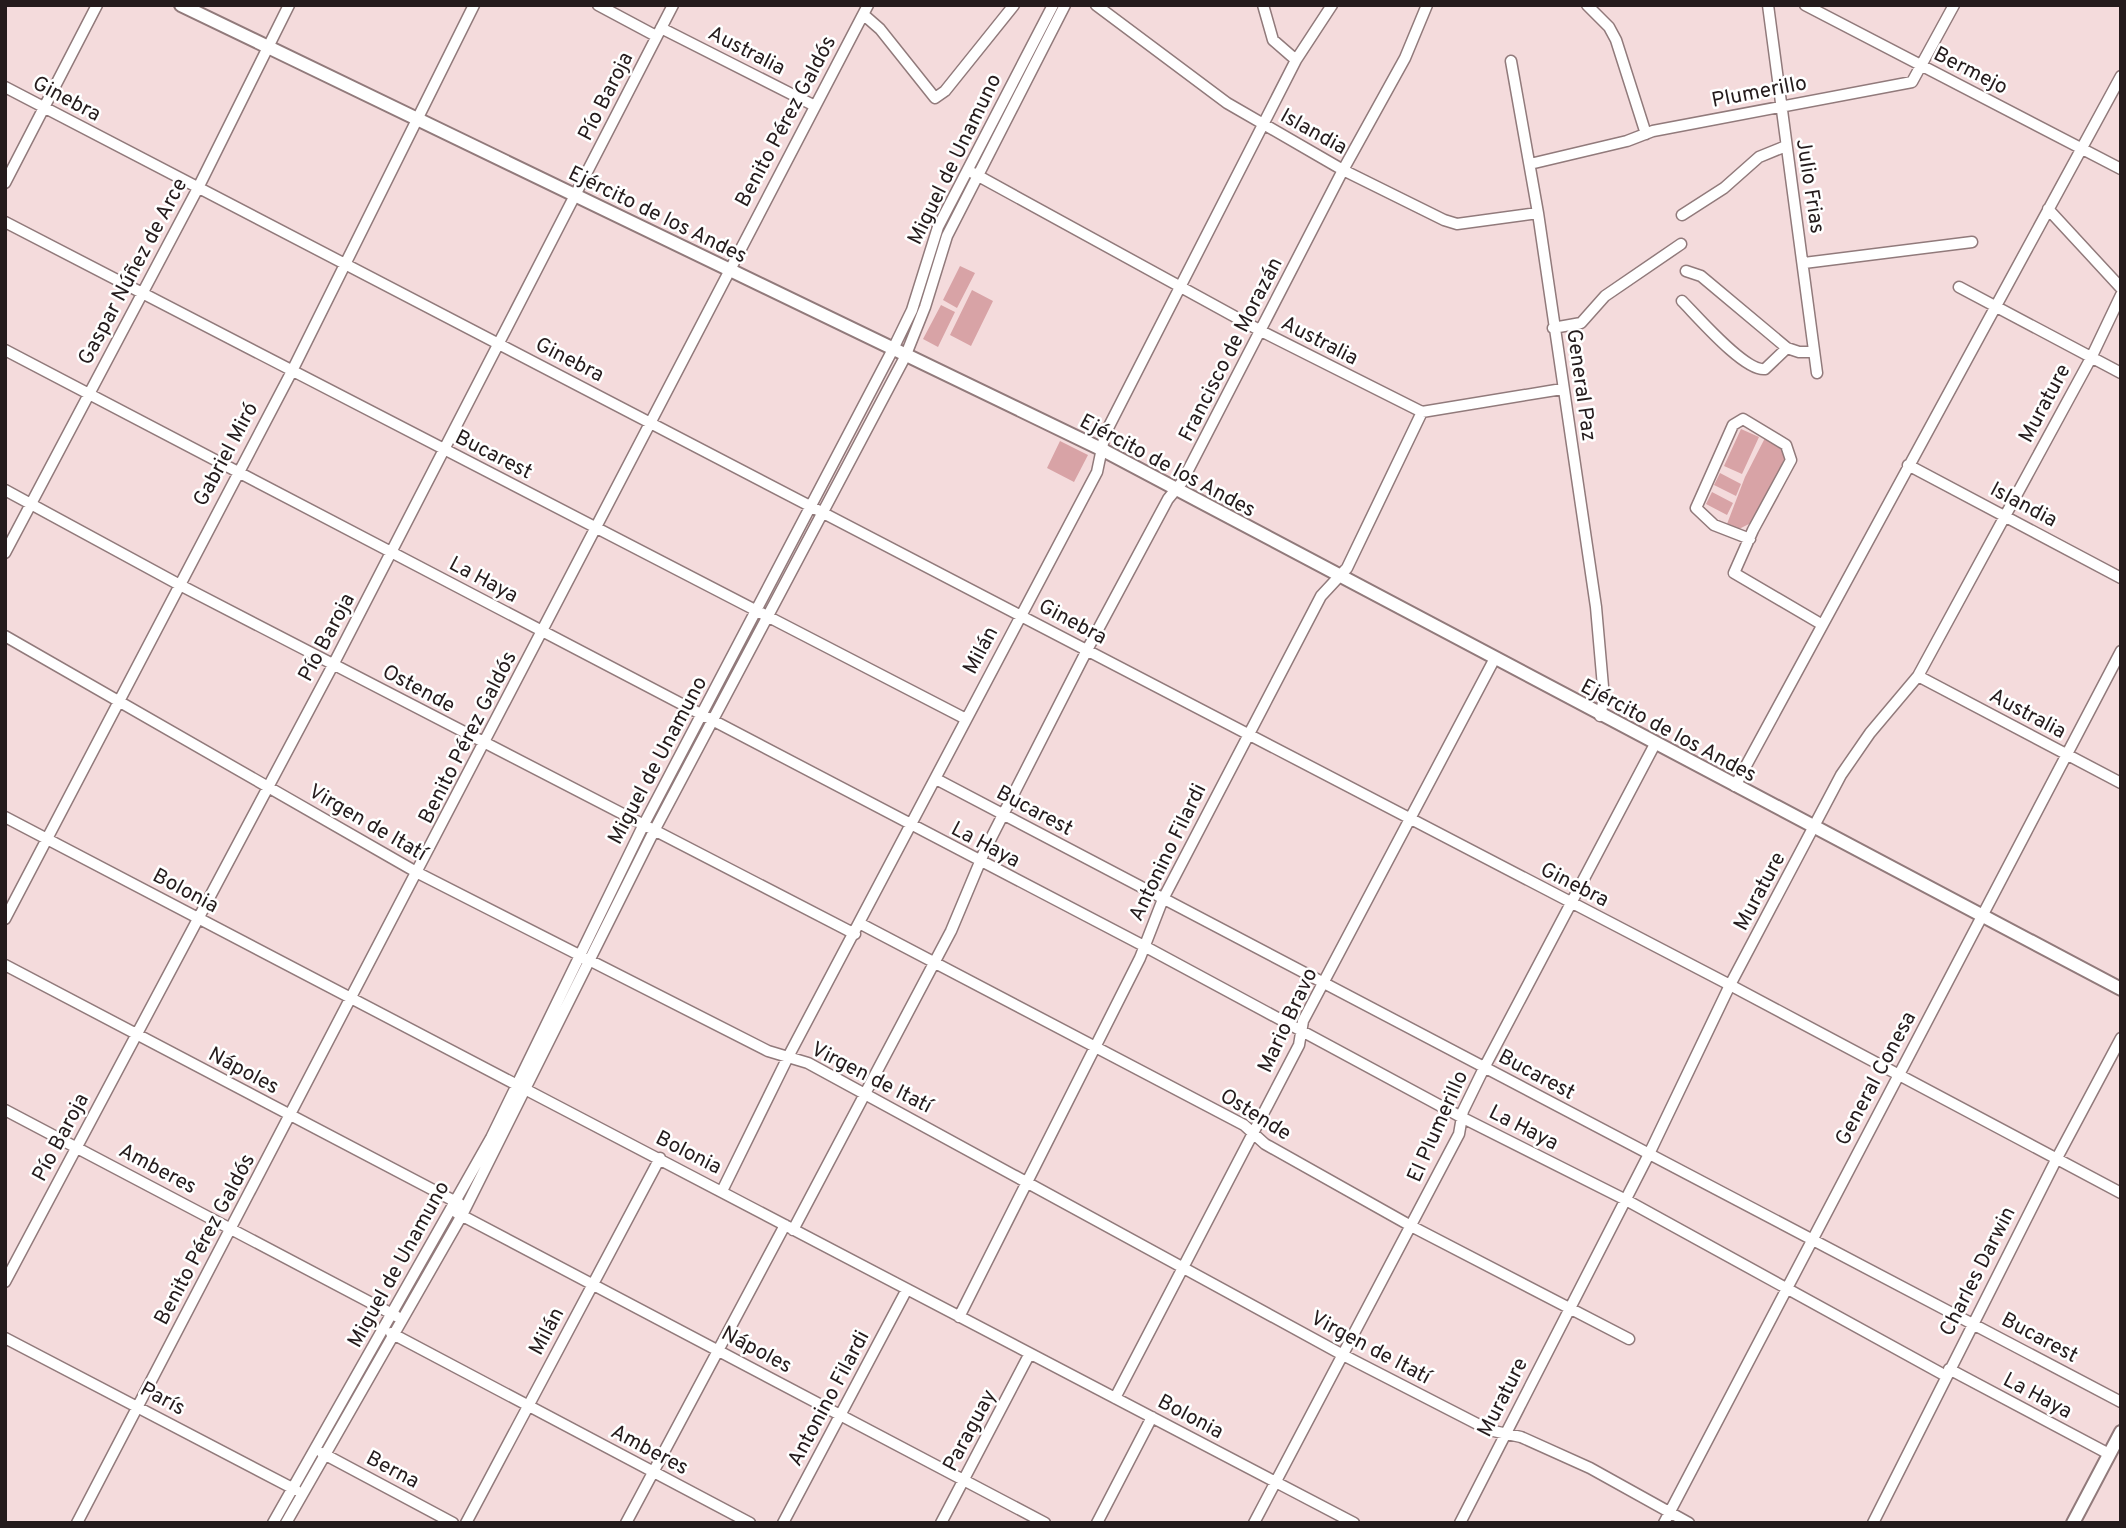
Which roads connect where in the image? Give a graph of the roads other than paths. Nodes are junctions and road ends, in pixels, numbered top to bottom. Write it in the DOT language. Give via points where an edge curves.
graph roads {
  1 [pos="97,5"];
  2 [pos="181,5"];
  3 [pos="289,5"];
  4 [pos="474,5"];
  5 [pos="598,5"];
  6 [pos="673,5"];
  7 [pos="1014,5"];
  8 [pos="1053,5"];
  9 [pos="1065,5"];
  10 [pos="1096,5"];
  11 [pos="1263,5"];
  12 [pos="1332,5"];
  13 [pos="1427,5"];
  14 [pos="1587,5"];
  15 [pos="1768,5"];
  16 [pos="1805,5"];
  17 [pos="1954,5"];
  18 [pos="866,10"];
  19 [pos="659,32"];
  20 [pos="268,47"];
  21 [pos="1296,60"];
  22 [pos="1511,61"];
  23 [pos="1922,67"];
  24 [pos="2121,76"];
  25 [pos="5,87"];
  26 [pos="815,106"];
  27 [pos="1780,106"];
  28 [pos="44,108"];
  29 [pos="417,117"];
  30 [pos="1263,125"];
  31 [pos="1646,134"];
  32 [pos="1786,146"];
  33 [pos="2081,149"];
  34 [pos="1530,164"];
  35 [pos="2121,169"];
  36 [pos="1343,170"];
  37 [pos="973,173"];
  38 [pos="5,183"];
  39 [pos="198,188"];
  40 [pos="577,196"];
  41 [pos="2048,209"];
  42 [pos="1538,213"];
  43 [pos="1682,215"];
  44 [pos="5,222"];
  45 [pos="1972,242"];
  46 [pos="1681,244"];
  47 [pos="345,262"];
  48 [pos="1804,263"];
  49 [pos="728,270"];
  50 [pos="1686,271"];
  51 [pos="1959,287"];
  52 [pos="1181,288"];
  53 [pos="2121,288"];
  54 [pos="142,293"];
  55 [pos="2121,295"];
  56 [pos="1682,300"];
  57 [pos="1994,306"];
  58 [pos="1553,328"];
  59 [pos="1261,331"];
  60 [pos="500,344"];
  61 [pos="1787,348"];
  62 [pos="5,350"];
  63 [pos="892,351"];
  64 [pos="1814,352"];
  65 [pos="905,357"];
  66 [pos="2091,358"];
  67 [pos="292,371"];
  68 [pos="1817,373"];
  69 [pos="2121,373"];
  70 [pos="1562,388"];
  71 [pos="88,394"];
  72 [pos="1422,412"];
  73 [pos="650,422"];
  74 [pos="1101,449"];
  75 [pos="445,451"];
  76 [pos="1908,465"];
  77 [pos="237,472"];
  78 [pos="5,490"];
  79 [pos="1175,491"];
  80 [pos="31,503"];
  81 [pos="814,506"];
  82 [pos="824,512"];
  83 [pos="2006,516"];
  84 [pos="596,529"];
  85 [pos="1750,539"];
  86 [pos="392,552"];
  87 [pos="5,553"];
  88 [pos="1340,577"];
  89 [pos="2121,578"];
  90 [pos="178,584"];
  91 [pos="758,612"];
  92 [pos="1021,615"];
  93 [pos="769,618"];
  94 [pos="1821,624"];
  95 [pos="543,632"];
  96 [pos="5,636"];
  97 [pos="1087,650"];
  98 [pos="2121,651"];
  99 [pos="1494,658"];
  100 [pos="333,665"];
  101 [pos="1918,676"];
  102 [pos="119,701"];
  103 [pos="702,715"];
  104 [pos="1600,716"];
  105 [pos="966,719"];
  106 [pos="713,722"];
  107 [pos="1247,736"];
  108 [pos="485,744"];
  109 [pos="1655,744"];
  110 [pos="2066,755"];
  111 [pos="936,779"];
  112 [pos="2121,783"];
  113 [pos="266,786"];
  114 [pos="1735,786"];
  115 [pos="1002,815"];
  116 [pos="5,817"];
  117 [pos="1408,820"];
  118 [pos="643,826"];
  119 [pos="912,826"];
  120 [pos="1814,829"];
  121 [pos="654,831"];
  122 [pos="46,838"];
  123 [pos="980,863"];
  124 [pos="418,873"];
  125 [pos="1163,899"];
  126 [pos="1571,904"];
  127 [pos="1983,916"];
  128 [pos="198,917"];
  129 [pos="5,919"];
  130 [pos="858,929"];
  131 [pos="1144,946"];
  132 [pos="585,957"];
  133 [pos="933,964"];
  134 [pos="5,965"];
  135 [pos="1323,984"];
  136 [pos="1731,985"];
  137 [pos="2121,989"];
  138 [pos="351,999"];
  139 [pos="1302,1033"];
  140 [pos="136,1034"];
  141 [pos="2121,1038"];
  142 [pos="1095,1047"];
  143 [pos="788,1057"];
  144 [pos="1484,1068"];
  145 [pos="1898,1075"];
  146 [pos="521,1087"];
  147 [pos="865,1093"];
  148 [pos="5,1110"];
  149 [pos="290,1116"];
  150 [pos="1463,1118"];
  151 [pos="1253,1134"];
  152 [pos="76,1147"];
  153 [pos="1649,1154"];
  154 [pos="660,1158"];
  155 [pos="2057,1158"];
  156 [pos="1026,1180"];
  157 [pos="722,1191"];
  158 [pos="2121,1194"];
  159 [pos="1626,1200"];
  160 [pos="458,1209"];
  161 [pos="1411,1226"];
  162 [pos="789,1227"];
  163 [pos="231,1228"];
  164 [pos="1814,1238"];
  165 [pos="1183,1268"];
  166 [pos="5,1282"];
  167 [pos="593,1283"];
  168 [pos="1788,1289"];
  169 [pos="906,1291"];
  170 [pos="1569,1309"];
  171 [pos="392,1314"];
  172 [pos="958,1317"];
  173 [pos="403,1320"];
  174 [pos="1973,1322"];
  175 [pos="384,1329"];
  176 [pos="395,1336"];
  177 [pos="5,1338"];
  178 [pos="1629,1339"];
  179 [pos="717,1350"];
  180 [pos="1029,1355"];
  181 [pos="1343,1355"];
  182 [pos="1947,1373"];
  183 [pos="1115,1398"];
  184 [pos="2121,1402"];
  185 [pos="138,1406"];
  186 [pos="528,1406"];
  187 [pos="840,1415"];
  188 [pos="1152,1417"];
  189 [pos="2121,1432"];
  190 [pos="1505,1434"];
  191 [pos="315,1450"];
  192 [pos="2109,1454"];
  193 [pos="326,1455"];
  194 [pos="653,1473"];
  195 [pos="964,1480"];
  196 [pos="1275,1482"];
  197 [pos="293,1489"];
  198 [pos="303,1493"];
  199 [pos="1669,1512"];
  200 [pos="77,1523"];
  201 [pos="273,1523"];
  202 [pos="286,1523"];
  203 [pos="453,1523"];
  204 [pos="466,1523"];
  205 [pos="626,1523"];
  206 [pos="750,1523"];
  207 [pos="783,1523"];
  208 [pos="941,1523"];
  209 [pos="1045,1523"];
  210 [pos="1097,1523"];
  211 [pos="1254,1523"];
  212 [pos="1354,1523"];
  213 [pos="1460,1523"];
  214 [pos="1664,1523"];
  215 [pos="1689,1523"];
  216 [pos="1873,1523"];
  217 [pos="2073,1523"];
  1 -- 28 [label="street"];
  2 -- 20 [label="main road, Ejército de los Andes"];
  3 -- 20 [label="street, Gaspar Núñez de Arce"];
  4 -- 29 [label="street, Gabriel Miró"];
  5 -- 19 [label="street, Australia"];
  6 -- 19 [label="street, Pío Baroja"];
  7 -- 18 [label="street" via="935,98"];
  8 -- 37 [label="street, Miguel de Unamuno"];
  9 -- 37 [label="street, Miguel de Unamuno"];
  10 -- 30 [label="street, Islandia"];
  11 -- 21 [label="street" via="1273,40"];
  12 -- 21 [label="street, Milán"];
  13 -- 36 [label="street, Francisco de Morazán" via="1400,68"];
  14 -- 31 [label="street" via="1616,40"];
  15 -- 27 [label="street, Julio Frias"];
  16 -- 23 [label="street, Bermejo"];
  17 -- 23 [label="street, Plumerillo"];
  18 -- 26 [label="street, Benito Pérez Galdós"];
  19 -- 26 [label="street, Australia"];
  19 -- 40 [label="street, Pío Baroja"];
  20 -- 29 [label="main road, Ejército de los Andes"];
  20 -- 39 [label="street, Gaspar Núñez de Arce"];
  21 -- 30 [label="street, Milán"];
  22 -- 34 [label="street, General Paz"];
  23 -- 27 [label="street, Plumerillo" via="1906,84"];
  23 -- 33 [label="street, Bermejo"];
  24 -- 33 [label="street"];
  25 -- 28 [label="street, Ginebra"];
  26 -- 49 [label="street, Benito Pérez Galdós"];
  27 -- 31 [label="street, Plumerillo"];
  27 -- 32 [label="street, Julio Frias"];
  28 -- 38 [label="street"];
  28 -- 39 [label="street, Ginebra"];
  29 -- 40 [label="main road, Ejército de los Andes"];
  29 -- 47 [label="street, Gabriel Miró"];
  30 -- 36 [label="street, Islandia"];
  30 -- 52 [label="street, Milán"];
  31 -- 34 [label="street, Plumerillo"];
  32 -- 43 [label="street" via="1759,157 1724,188"];
  32 -- 48 [label="street, Julio Frias"];
  33 -- 35 [label="street, Bermejo"];
  33 -- 41 [label="street"];
  34 -- 42 [label="street, General Paz"];
  36 -- 42 [label="street, Islandia" via="1449,222"];
  36 -- 59 [label="street, Francisco de Morazán"];
  37 -- 52 [label="street, Australia"];
  37 -- 63 [label="street, Miguel de Unamuno" via="932,240 912,310"];
  37 -- 65 [label="street, Miguel de Unamuno"];
  39 -- 47 [label="street, Ginebra"];
  39 -- 54 [label="street, Gaspar Núñez de Arce"];
  40 -- 49 [label="main road, Ejército de los Andes"];
  40 -- 60 [label="street, Pío Baroja"];
  41 -- 53 [label="street"];
  41 -- 57 [label="street"];
  42 -- 58 [label="street, General Paz"];
  44 -- 54 [label="street, Bucarest"];
  45 -- 48 [label="street"];
  46 -- 58 [label="street" via="1605,296 1581,323"];
  47 -- 60 [label="street, Ginebra"];
  47 -- 67 [label="street, Gabriel Miró"];
  48 -- 64 [label="street, Julio Frias"];
  49 -- 63 [label="main road, Ejército de los Andes"];
  49 -- 73 [label="street, Benito Pérez Galdós"];
  50 -- 61 [label="street" via="1701,276"];
  51 -- 57 [label="street"];
  52 -- 59 [label="street, Australia"];
  52 -- 74 [label="street, Milán"];
  54 -- 67 [label="street, Bucarest"];
  54 -- 71 [label="street, Gaspar Núñez de Arce"];
  55 -- 66 [label="street, Murature"];
  56 -- 61 [label="street" via="1731,349 1759,369 1765,369"];
  57 -- 66 [label="street"];
  57 -- 76 [label="street"];
  58 -- 70 [label="street, General Paz"];
  59 -- 72 [label="street, Australia"];
  59 -- 79 [label="street, Francisco de Morazán"];
  60 -- 73 [label="street, Ginebra"];
  60 -- 75 [label="street, Pío Baroja"];
  61 -- 64 [label="street"];
  62 -- 71 [label="street, La Haya"];
  63 -- 65 [label="main road, Ejército de los Andes"];
  63 -- 81 [label="street, Miguel de Unamuno"];
  64 -- 68 [label="street, Julio Frias"];
  65 -- 74 [label="main road, Ejército de los Andes"];
  65 -- 82 [label="street, Miguel de Unamuno"];
  66 -- 69 [label="street"];
  66 -- 83 [label="street, Murature"];
  67 -- 75 [label="street, Bucarest"];
  67 -- 77 [label="street, Gabriel Miró"];
  70 -- 72 [label="street"];
  70 -- 104 [label="street, General Paz" via="1597,607 1604,698"];
  71 -- 77 [label="street, La Haya"];
  71 -- 80 [label="street, Gaspar Núñez de Arce"];
  72 -- 88 [label="street, Antonino Filardi"];
  73 -- 81 [label="street, Ginebra"];
  73 -- 84 [label="street, Benito Pérez Galdós"];
  74 -- 79 [label="main road, Ejército de los Andes"];
  74 -- 92 [label="street, Milán" via="1097,472"];
  75 -- 84 [label="street, Bucarest"];
  75 -- 86 [label="street, Pío Baroja"];
  76 -- 83 [label="street, Islandia"];
  76 -- 94 [label="street"];
  77 -- 86 [label="street, La Haya"];
  77 -- 90 [label="street, Gabriel Miró"];
  78 -- 80 [label="street, Ostende"];
  79 -- 88 [label="main road, Ejército de los Andes"];
  79 -- 97 [label="street, Francisco de Morazán"];
  80 -- 87 [label="street, Gaspar Núñez de Arce"];
  80 -- 90 [label="street, Ostende"];
  81 -- 82 [label="street, Ginebra"];
  81 -- 91 [label="street, Miguel de Unamuno"];
  82 -- 92 [label="street, Ginebra"];
  82 -- 93 [label="street, Miguel de Unamuno"];
  83 -- 89 [label="street, Islandia"];
  83 -- 101 [label="street, Murature"];
  84 -- 91 [label="street, Bucarest"];
  84 -- 95 [label="street, Benito Pérez Galdós"];
  85 -- 85 [label="street" via="1714,525 1696,508 1733,425 1743,419 1786,445 1791,454"];
  85 -- 94 [label="street" via="1734,573"];
  86 -- 95 [label="street, La Haya"];
  86 -- 100 [label="street, Pío Baroja"];
  88 -- 99 [label="main road, Ejército de los Andes"];
  88 -- 107 [label="street, Antonino Filardi" via="1321,596"];
  90 -- 100 [label="street, Ostende"];
  90 -- 102 [label="street, Gabriel Miró"];
  91 -- 93 [label="street, Bucarest"];
  91 -- 103 [label="street, Miguel de Unamuno"];
  92 -- 97 [label="street, Ginebra"];
  92 -- 105 [label="street, Milán"];
  93 -- 105 [label="street, Bucarest"];
  93 -- 106 [label="street, Miguel de Unamuno"];
  94 -- 114 [label="street"];
  95 -- 103 [label="street, La Haya"];
  95 -- 108 [label="street, Benito Pérez Galdós"];
  96 -- 102 [label="street, Virgen de Itatí"];
  97 -- 107 [label="street, Ginebra"];
  97 -- 115 [label="street, Francisco de Morazán"];
  98 -- 110 [label="street, General Conesa"];
  99 -- 104 [label="main road, Ejército de los Andes"];
  99 -- 117 [label="street, Mario Bravo"];
  100 -- 108 [label="street, Ostende"];
  100 -- 113 [label="street, Pío Baroja"];
  101 -- 110 [label="street, Australia"];
  101 -- 120 [label="street, Murature" via="1861,744"];
  102 -- 113 [label="street, Virgen de Itatí"];
  102 -- 122 [label="street, Gabriel Miró"];
  103 -- 106 [label="street, La Haya"];
  103 -- 118 [label="street, Miguel de Unamuno"];
  104 -- 109 [label="main road, Ejército de los Andes"];
  105 -- 111 [label="street, Milán"];
  106 -- 119 [label="street, La Haya"];
  106 -- 121 [label="street, Miguel de Unamuno"];
  107 -- 117 [label="street, Ginebra"];
  107 -- 125 [label="street, Antonino Filardi"];
  108 -- 118 [label="street, Ostende"];
  108 -- 124 [label="street, Benito Pérez Galdós"];
  109 -- 114 [label="main road, Ejército de los Andes"];
  109 -- 126 [label="street, El Plumerillo"];
  110 -- 112 [label="street, Australia"];
  110 -- 127 [label="street, General Conesa"];
  111 -- 115 [label="street, Bucarest"];
  111 -- 119 [label="street, Milán"];
  113 -- 124 [label="street, Virgen de Itatí"];
  113 -- 128 [label="street, Pío Baroja"];
  114 -- 120 [label="main road, Ejército de los Andes"];
  115 -- 123 [label="street, Francisco de Morazán"];
  115 -- 125 [label="street, Bucarest"];
  116 -- 122 [label="street, Bolonia"];
  117 -- 126 [label="street, Ginebra"];
  117 -- 135 [label="street, Mario Bravo"];
  118 -- 121 [label="street, Ostende"];
  118 -- 132 [label="street, Miguel de Unamuno"];
  119 -- 123 [label="street, La Haya"];
  119 -- 130 [label="street, Milán"];
  120 -- 127 [label="main road, Ejército de los Andes"];
  120 -- 136 [label="street, Murature"];
  121 -- 130 [label="street, Ostende"];
  121 -- 132 [label="street, Miguel de Unamuno"];
  122 -- 128 [label="street, Bolonia"];
  122 -- 129 [label="street, Gabriel Miró"];
  123 -- 131 [label="street, La Haya"];
  123 -- 133 [label="street, Francisco de Morazán"];
  124 -- 132 [label="street, Virgen de Itatí"];
  124 -- 138 [label="street, Benito Pérez Galdós"];
  125 -- 131 [label="street, Antonino Filardi"];
  125 -- 135 [label="street, Bucarest"];
  126 -- 136 [label="street, Ginebra"];
  126 -- 144 [label="street, El Plumerillo"];
  127 -- 137 [label="main road, Ejército de los Andes"];
  127 -- 145 [label="street, General Conesa"];
  128 -- 138 [label="street, Bolonia"];
  128 -- 140 [label="street, Pío Baroja"];
  130 -- 133 [label="street, Ostende"];
  130 -- 143 [label="street, Milán"];
  131 -- 139 [label="street, La Haya"];
  131 -- 142 [label="street, Antonino Filardi"];
  132 -- 143 [label="street, Virgen de Itatí"];
  132 -- 146 [label="street, Miguel de Unamuno"];
  133 -- 142 [label="street, Ostende"];
  133 -- 147 [label="street, Francisco de Morazán"];
  134 -- 140 [label="street, Nápoles"];
  135 -- 139 [label="street, Mario Bravo" via="1303,1021"];
  135 -- 144 [label="street, Bucarest"];
  136 -- 145 [label="street, Ginebra"];
  136 -- 153 [label="street, Murature"];
  138 -- 146 [label="street, Bolonia"];
  138 -- 149 [label="street, Benito Pérez Galdós"];
  139 -- 150 [label="street, La Haya"];
  139 -- 151 [label="street, Mario Bravo"];
  140 -- 149 [label="street, Nápoles"];
  140 -- 152 [label="street, Pío Baroja"];
  141 -- 155 [label="street, Charles Darwin"];
  142 -- 151 [label="street, Ostende" via="1244,1125"];
  142 -- 156 [label="street, Antonino Filardi"];
  143 -- 147 [label="street, Virgen de Itatí"];
  143 -- 157 [label="street, Milán"];
  144 -- 150 [label="street, El Plumerillo"];
  144 -- 153 [label="street, Bucarest"];
  145 -- 155 [label="street, Ginebra"];
  145 -- 164 [label="street, General Conesa"];
  146 -- 154 [label="street, Bolonia"];
  146 -- 160 [label="street, Miguel de Unamuno"];
  147 -- 156 [label="street, Virgen de Itatí"];
  147 -- 162 [label="street, Francisco de Morazán"];
  148 -- 152 [label="street, Amberes"];
  149 -- 160 [label="street, Nápoles"];
  149 -- 163 [label="street, Benito Pérez Galdós"];
  150 -- 159 [label="street, La Haya"];
  150 -- 161 [label="street, El Plumerillo"];
  151 -- 161 [label="street, Ostende"];
  151 -- 165 [label="street, Mario Bravo"];
  152 -- 163 [label="street, Amberes"];
  152 -- 166 [label="street, Pío Baroja"];
  153 -- 159 [label="street, Murature"];
  153 -- 164 [label="street, Bucarest"];
  154 -- 157 [label="street, Bolonia"];
  154 -- 167 [label="street, Milán"];
  155 -- 158 [label="street, Ginebra"];
  155 -- 174 [label="street, Charles Darwin"];
  156 -- 165 [label="street, Virgen de Itatí"];
  156 -- 172 [label="street, Antonino Filardi"];
  157 -- 162 [label="street, Bolonia"];
  159 -- 168 [label="street, La Haya"];
  159 -- 170 [label="street, Murature"];
  160 -- 167 [label="street, Nápoles"];
  160 -- 171 [label="street, Miguel de Unamuno"];
  160 -- 173 [label="street, Miguel de Unamuno"];
  161 -- 170 [label="street, Ostende"];
  161 -- 181 [label="street, El Plumerillo"];
  162 -- 169 [label="street, Bolonia"];
  162 -- 179 [label="street, Francisco de Morazán"];
  163 -- 171 [label="street, Amberes"];
  163 -- 185 [label="street, Benito Pérez Galdós"];
  164 -- 168 [label="street, General Conesa"];
  164 -- 174 [label="street, Bucarest"];
  165 -- 181 [label="street, Virgen de Itatí"];
  165 -- 183 [label="street, Mario Bravo"];
  167 -- 179 [label="street, Nápoles"];
  167 -- 186 [label="street, Milán"];
  168 -- 182 [label="street, La Haya"];
  168 -- 199 [label="street, General Conesa"];
  169 -- 172 [label="street, Bolonia"];
  169 -- 187 [label="street, Antonino Filardi"];
  170 -- 178 [label="street, Ostende"];
  170 -- 190 [label="street, Murature"];
  171 -- 173 [label="street, Amberes"];
  171 -- 175 [label="street, Miguel de Unamuno"];
  172 -- 180 [label="street, Bolonia"];
  173 -- 176 [label="street, Miguel de Unamuno"];
  174 -- 182 [label="street, Charles Darwin"];
  174 -- 184 [label="street, Bucarest"];
  175 -- 176 [label="street, Amberes"];
  175 -- 191 [label="street, Miguel de Unamuno"];
  176 -- 186 [label="street, Amberes"];
  176 -- 193 [label="street, Miguel de Unamuno"];
  177 -- 185 [label="street, París"];
  179 -- 187 [label="street, Nápoles"];
  179 -- 194 [label="street, Francisco de Morazán"];
  180 -- 183 [label="street, Bolonia"];
  180 -- 195 [label="street, Paraguay"];
  181 -- 190 [label="street, Virgen de Itatí"];
  181 -- 196 [label="street, El Plumerillo"];
  182 -- 192 [label="street, La Haya"];
  182 -- 216 [label="street, Charles Darwin"];
  183 -- 188 [label="street, Bolonia"];
  185 -- 197 [label="street, París"];
  185 -- 200 [label="street, Benito Pérez Galdós"];
  186 -- 194 [label="street, Amberes"];
  186 -- 204 [label="street, Milán"];
  187 -- 195 [label="street, Nápoles"];
  187 -- 207 [label="street, Antonino Filardi"];
  188 -- 196 [label="street, Bolonia"];
  188 -- 210 [label="street"];
  189 -- 192 [label="main road"];
  190 -- 199 [label="street, Virgen de Itatí" via="1590,1468"];
  190 -- 213 [label="street, Murature"];
  191 -- 193 [label="street, Berna"];
  191 -- 197 [label="street, Miguel de Unamuno"];
  192 -- 217 [label="main road"];
  193 -- 198 [label="street, Miguel de Unamuno"];
  193 -- 203 [label="street, Berna"];
  194 -- 205 [label="street, Francisco de Morazán"];
  194 -- 206 [label="street, Amberes"];
  195 -- 208 [label="street, Paraguay"];
  195 -- 209 [label="street, Nápoles"];
  196 -- 211 [label="street, El Plumerillo"];
  196 -- 212 [label="street, Bolonia"];
  197 -- 198 [label="street, París"];
  197 -- 201 [label="street, Miguel de Unamuno"];
  198 -- 202 [label="street, Miguel de Unamuno"];
  199 -- 214 [label="street, General Conesa"];
  199 -- 215 [label="street, Virgen de Itatí"];
}
